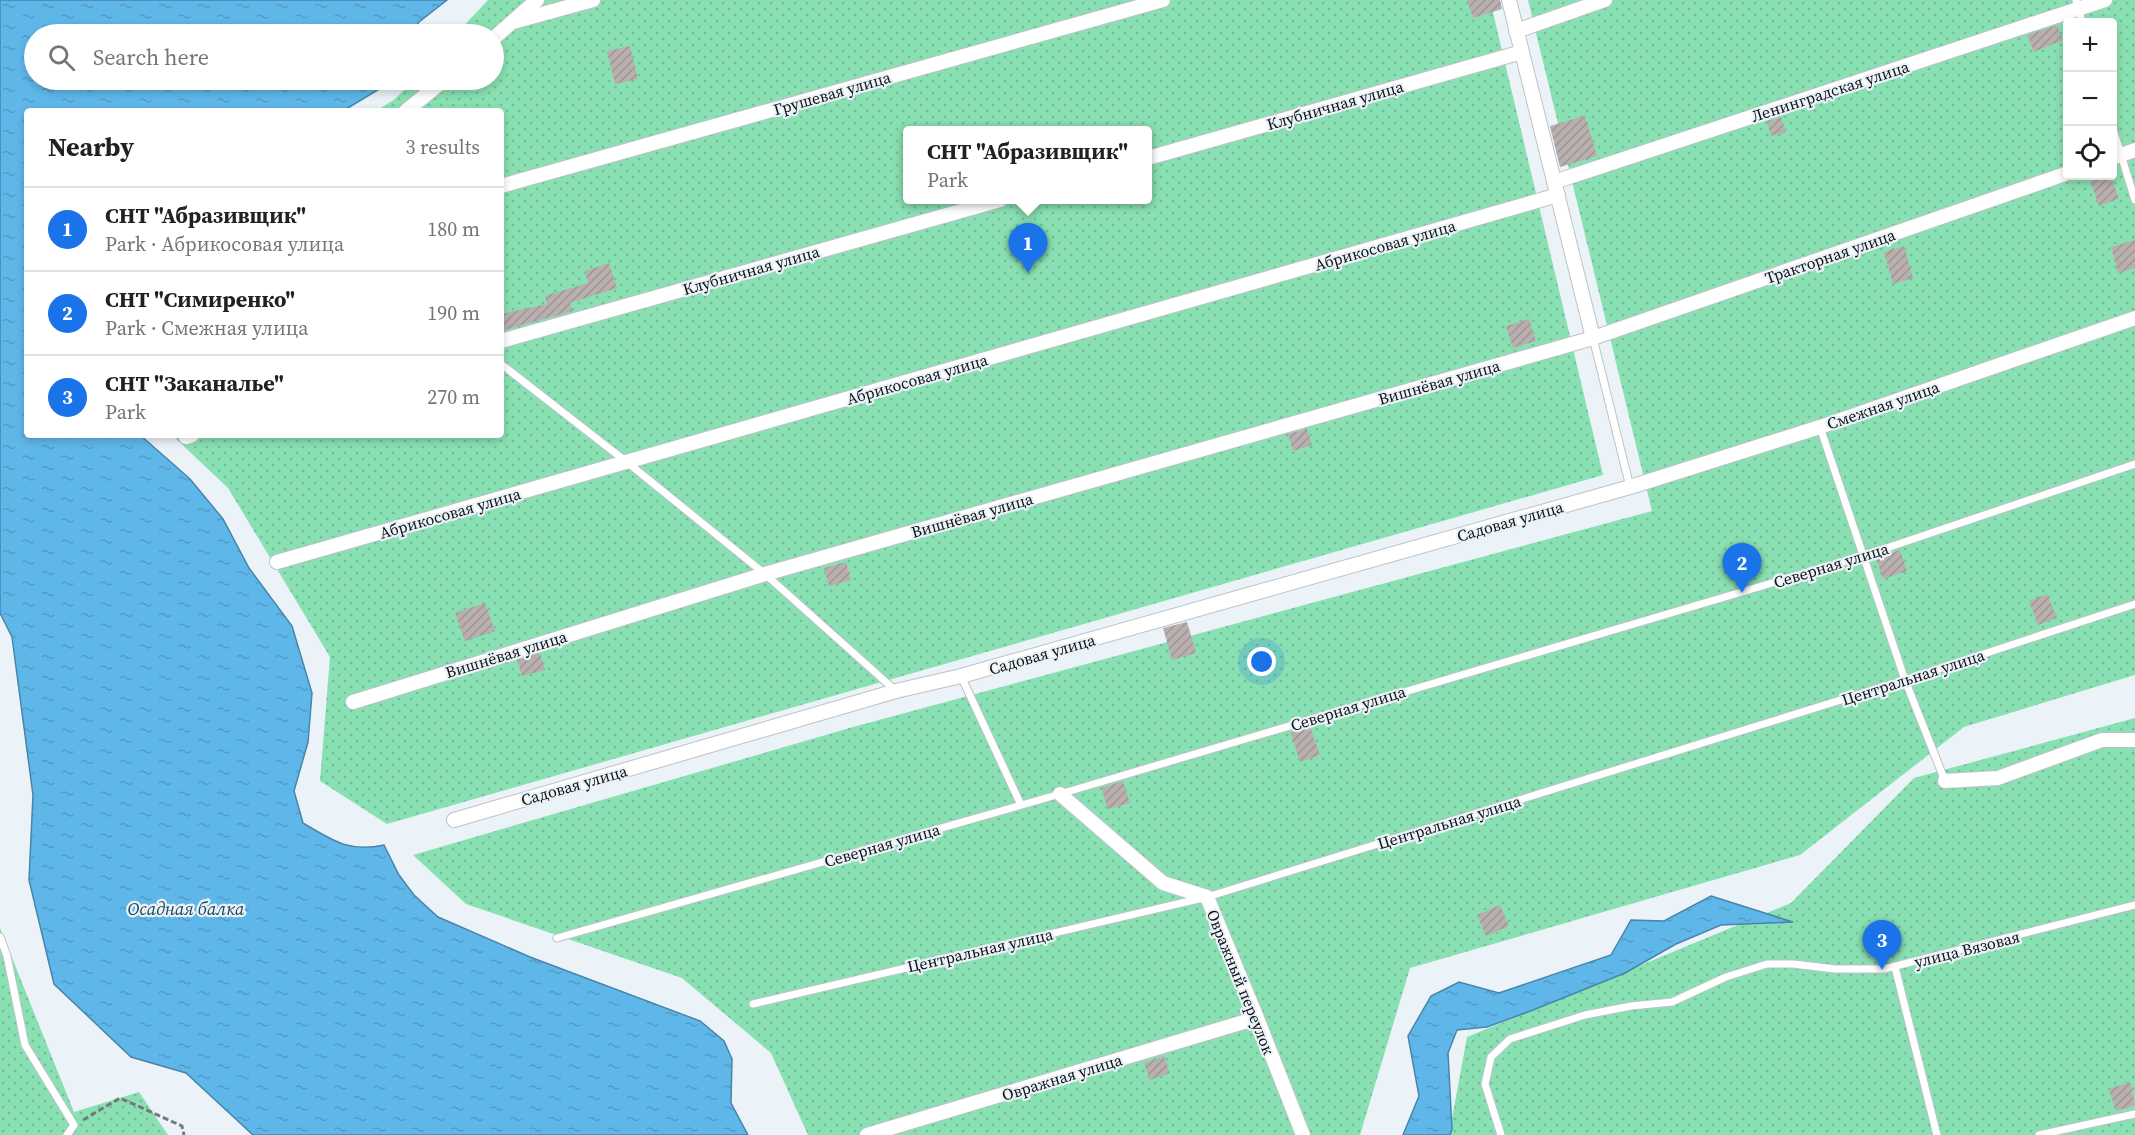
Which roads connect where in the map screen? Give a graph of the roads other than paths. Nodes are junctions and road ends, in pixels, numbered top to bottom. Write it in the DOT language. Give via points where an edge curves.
graph roads {
  1 [pos="537,0"];
  2 [pos="592,0"];
  3 [pos="1163,0"];
  4 [pos="1509,0"];
  5 [pos="1605,0"];
  6 [pos="2105,0"];
  7 [pos="2079,11"];
  8 [pos="513,22"];
  9 [pos="504,30"];
  10 [pos="1516,30"];
  11 [pos="1522,51"];
  12 [pos="432,90"];
  13 [pos="410,108"];
  14 [pos="2135,150"];
  15 [pos="2117,156"];
  16 [pos="1152,157"];
  17 [pos="2063,174"];
  18 [pos="504,185"];
  19 [pos="1556,189"];
  20 [pos="2135,200"];
  21 [pos="986,204"];
  22 [pos="2135,318"];
  23 [pos="1593,338"];
  24 [pos="504,340"];
  25 [pos="504,366"];
  26 [pos="1820,427"];
  27 [pos="628,463"];
  28 [pos="2135,464"];
  29 [pos="1630,487"];
  30 [pos="1863,556"];
  31 [pos="277,562"];
  32 [pos="765,574"];
  33 [pos="2135,604"];
  34 [pos="961,676"];
  35 [pos="1905,680"];
  36 [pos="896,691"];
  37 [pos="353,702"];
  38 [pos="2135,740"];
  39 [pos="1945,781"];
  40 [pos="1060,794"];
  41 [pos="1022,805"];
  42 [pos="454,820"];
  43 [pos="1207,897"];
  44 [pos="2135,905"];
  45 [pos="0,937"];
  46 [pos="557,938"];
  47 [pos="1895,967"];
  48 [pos="753,1004"];
  49 [pos="1257,1018"];
  50 [pos="2135,1114"];
  51 [pos="67,1135"];
  52 [pos="867,1135"];
  53 [pos="1303,1135"];
  54 [pos="1501,1135"];
  55 [pos="1937,1135"];
  56 [pos="2039,1135"];
  1 -- 8 [label="street"];
  2 -- 8 [label="street"];
  3 -- 18 [label="street, Грушевая улица"];
  4 -- 10 [label="street"];
  5 -- 10 [label="street"];
  6 -- 7 [label="street, Ленинградская улица"];
  7 -- 19 [label="street, Ленинградская улица"];
  8 -- 9 [label="street"];
  10 -- 11 [label="street"];
  11 -- 16 [label="street, Клубничная улица"];
  11 -- 19 [label="street"];
  12 -- 13 [label="street"];
  14 -- 15 [label="street"];
  15 -- 20 [label="lane"];
  17 -- 23 [label="street, Тракторная улица"];
  19 -- 23 [label="street"];
  19 -- 27 [label="street, Абрикосовая улица"];
  21 -- 24 [label="street, Клубничная улица"];
  22 -- 26 [label="street, Смежная улица"];
  23 -- 29 [label="lane"];
  23 -- 32 [label="street, Вишнёвая улица"];
  25 -- 27 [label="lane"];
  26 -- 29 [label="street, Смежная улица"];
  26 -- 30 [label="lane"];
  27 -- 31 [label="street, Абрикосовая улица"];
  27 -- 32 [label="lane"];
  28 -- 30 [label="lane, Северная улица"];
  29 -- 34 [label="street, Садовая улица"];
  30 -- 35 [label="lane"];
  30 -- 40 [label="lane, Северная улица"];
  32 -- 36 [label="lane"];
  32 -- 37 [label="street, Вишнёвая улица"];
  33 -- 35 [label="lane, Центральная улица"];
  34 -- 36 [label="street, Садовая улица"];
  34 -- 41 [label="lane"];
  35 -- 39 [label="lane"];
  35 -- 43 [label="lane, Центральная улица"];
  36 -- 42 [label="street, Садовая улица"];
  38 -- 39 [label="street" via="2102,740 1998,778"];
  40 -- 41 [label="lane, Северная улица"];
  40 -- 43 [label="street, Овражный переулок" via="1163,883"];
  41 -- 46 [label="lane, Северная улица"];
  43 -- 48 [label="lane, Центральная улица"];
  43 -- 49 [label="street, Овражный переулок"];
  44 -- 47 [label="lane, улица Вязовая"];
  45 -- 51 [label="lane" via="8,956 25,1045 74,1125"];
  47 -- 54 [label="lane, улица Вязовая" via="1835,969 1767,964 1726,977 1672,1002 1585,1015 1510,1039 1491,1057 1485,1084"];
  47 -- 55 [label="lane"];
  49 -- 52 [label="street, Овражная улица"];
  49 -- 53 [label="street, Овражный переулок"];
  50 -- 56 [label="lane"];
}
